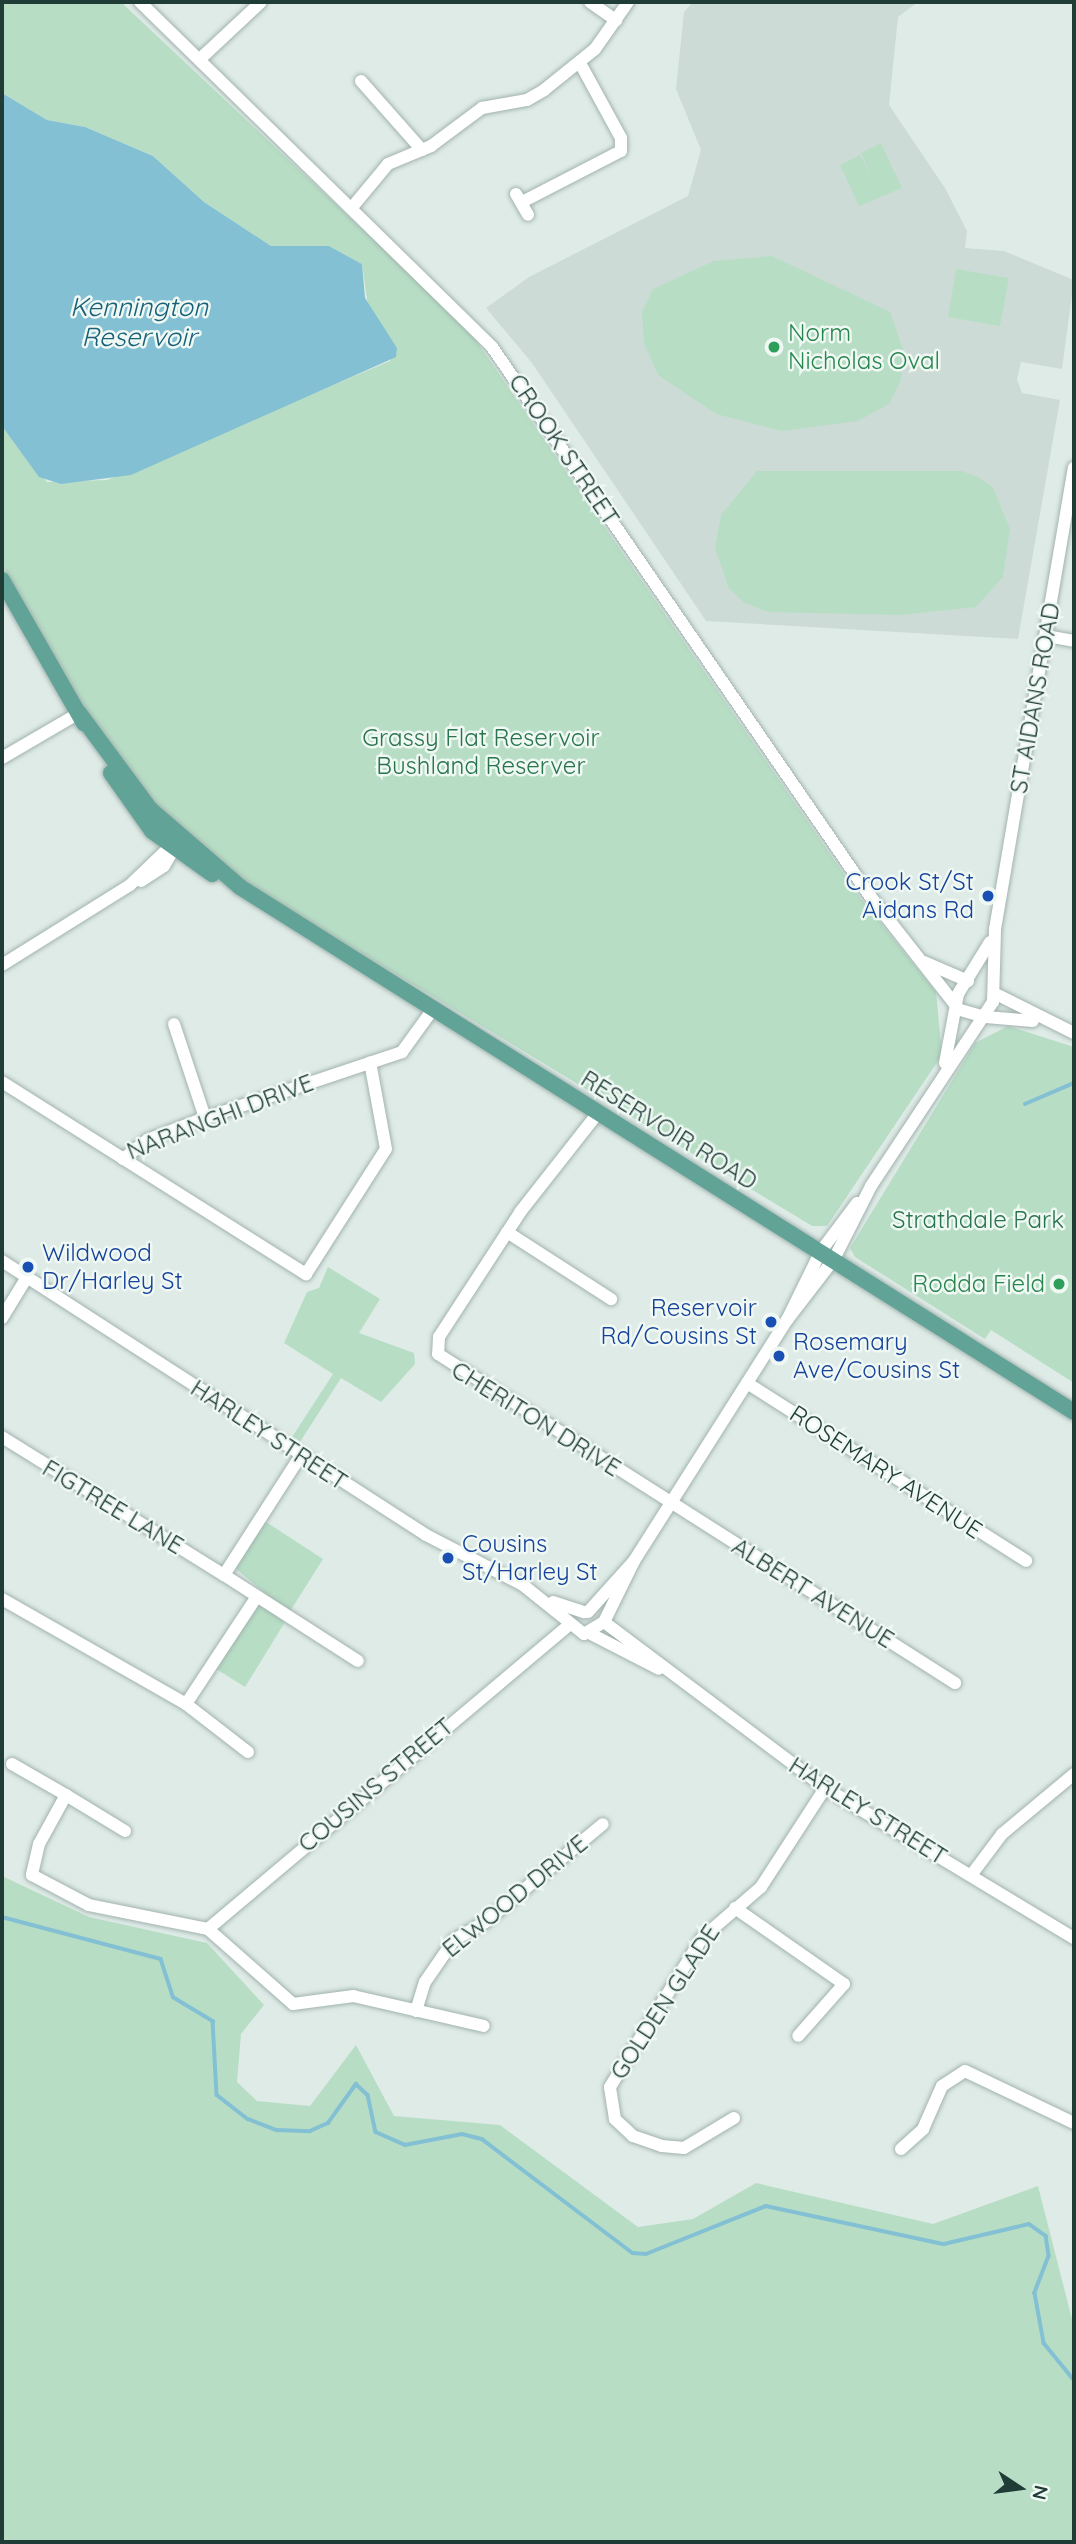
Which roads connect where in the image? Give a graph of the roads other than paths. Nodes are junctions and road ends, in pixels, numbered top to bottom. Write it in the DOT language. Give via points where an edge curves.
graph roads {
  1 [pos="140,2"];
  2 [pos="261,2"];
  3 [pos="590,2"];
  4 [pos="628,2"];
  5 [pos="616,20"];
  6 [pos="200,59"];
  7 [pos="580,63"];
  8 [pos="359,78"];
  9 [pos="422,150"];
  10 [pos="354,205"];
  11 [pos="528,215"];
  12 [pos="1074,468"];
  13 [pos="2,581"];
  14 [pos="1046,636"];
  15 [pos="1074,641"];
  16 [pos="79,713"];
  17 [pos="2,758"];
  18 [pos="174,845"];
  19 [pos="995,929"];
  20 [pos="918,957"];
  21 [pos="2,965"];
  22 [pos="968,981"];
  23 [pos="993,992"];
  24 [pos="957,1008"];
  25 [pos="433,1009"];
  26 [pos="985,1017"];
  27 [pos="1044,1023"];
  28 [pos="174,1024"];
  29 [pos="1074,1032"];
  30 [pos="370,1062"];
  31 [pos="2,1082"];
  32 [pos="936,1083"];
  33 [pos="598,1113"];
  34 [pos="205,1118"];
  35 [pos="122,1159"];
  36 [pos="507,1232"];
  37 [pos="828,1255"];
  38 [pos="2,1261"];
  39 [pos="27,1277"];
  40 [pos="611,1299"];
  41 [pos="2,1318"];
  42 [pos="747,1383"];
  43 [pos="1074,1412"];
  44 [pos="2,1437"];
  45 [pos="300,1455"];
  46 [pos="671,1503"];
  47 [pos="1026,1561"];
  48 [pos="634,1562"];
  49 [pos="224,1575"];
  50 [pos="256,1598"];
  51 [pos="543,1598"];
  52 [pos="2,1599"];
  53 [pos="586,1612"];
  54 [pos="603,1621"];
  55 [pos="570,1623"];
  56 [pos="589,1634"];
  57 [pos="549,1647"];
  58 [pos="358,1661"];
  59 [pos="669,1674"];
  60 [pos="955,1683"];
  61 [pos="187,1704"];
  62 [pos="247,1752"];
  63 [pos="12,1764"];
  64 [pos="1074,1774"];
  65 [pos="825,1788"];
  66 [pos="66,1796"];
  67 [pos="603,1824"];
  68 [pos="125,1831"];
  69 [pos="972,1874"];
  70 [pos="735,1908"];
  71 [pos="208,1929"];
  72 [pos="1074,1938"];
  73 [pos="416,2011"];
  74 [pos="484,2026"];
  75 [pos="798,2036"];
  76 [pos="734,2118"];
  77 [pos="1074,2123"];
  78 [pos="901,2149"];
  1 -- 6 [label="street, CROOK STREET"];
  2 -- 6 [label="street"];
  3 -- 5 [label="street"];
  4 -- 5 [label="street"];
  5 -- 7 [label="street"];
  6 -- 10 [label="street, CROOK STREET"];
  7 -- 9 [label="street" via="534,97 482,108"];
  7 -- 11 [label="street" via="621,138 624,158 520,197"];
  8 -- 9 [label="street"];
  9 -- 10 [label="street" via="383,168"];
  10 -- 20 [label="street, CROOK STREET" via="502,359"];
  12 -- 14 [label="street, ST AIDANS ROAD"];
  13 -- 16 [label="main road, RESERVOIR ROAD"];
  14 -- 15 [label="street"];
  14 -- 19 [label="street, ST AIDANS ROAD"];
  16 -- 17 [label="street"];
  16 -- 18 [label="main road, RESERVOIR ROAD"];
  18 -- 21 [label="street" via="155,874"];
  18 -- 25 [label="main road, RESERVOIR ROAD"];
  19 -- 22 [label="street, ST AIDANS ROAD"];
  19 -- 23 [label="street, ST AIDANS ROAD"];
  20 -- 22 [label="street, CROOK STREET"];
  20 -- 24 [label="street, CROOK STREET"];
  22 -- 23 [label="street, CROOK STREET"];
  22 -- 24 [label="street, ST AIDANS ROAD"];
  23 -- 26 [label="street, ST AIDANS ROAD"];
  23 -- 27 [label="street"];
  24 -- 26 [label="street"];
  24 -- 32 [label="street" via="952,1046"];
  25 -- 30 [label="street, NARANGHI DRIVE" via="405,1049"];
  25 -- 33 [label="main road, RESERVOIR ROAD"];
  26 -- 27 [label="street"];
  26 -- 32 [label="street"];
  27 -- 29 [label="street"];
  28 -- 34 [label="street"];
  30 -- 34 [label="street, NARANGHI DRIVE"];
  30 -- 35 [label="street" via="386,1149 309,1273"];
  31 -- 35 [label="street, NARANGHI DRIVE"];
  32 -- 37 [label="street"];
  33 -- 36 [label="street, CHERITON DRIVE"];
  33 -- 37 [label="main road, RESERVOIR ROAD"];
  34 -- 35 [label="street, NARANGHI DRIVE" via="147,1140"];
  36 -- 40 [label="street"];
  36 -- 46 [label="street, CHERITON DRIVE" via="439,1338 438,1354"];
  37 -- 42 [label="street"];
  37 -- 43 [label="main road, RESERVOIR ROAD"];
  38 -- 39 [label="street, HARLEY STREET"];
  39 -- 41 [label="street"];
  39 -- 45 [label="street, HARLEY STREET"];
  42 -- 46 [label="street"];
  42 -- 47 [label="street, ROSEMARY AVENUE"];
  44 -- 49 [label="street, FIGTREE LANE"];
  45 -- 49 [label="street"];
  45 -- 51 [label="street, HARLEY STREET" via="439,1543"];
  46 -- 48 [label="street"];
  46 -- 60 [label="street, ALBERT AVENUE"];
  48 -- 53 [label="street"];
  48 -- 54 [label="street"];
  49 -- 50 [label="street, FIGTREE LANE"];
  50 -- 58 [label="street, FIGTREE LANE"];
  50 -- 61 [label="street"];
  51 -- 53 [label="street, HARLEY STREET"];
  51 -- 55 [label="street, HARLEY STREET"];
  52 -- 61 [label="street"];
  53 -- 54 [label="street, HARLEY STREET"];
  53 -- 55 [label="street, COUSINS STREET"];
  54 -- 56 [label="street"];
  54 -- 59 [label="street, HARLEY STREET"];
  55 -- 56 [label="street, HARLEY STREET"];
  55 -- 57 [label="street, COUSINS STREET"];
  56 -- 57 [label="street, COUSINS STREET"];
  56 -- 59 [label="street, HARLEY STREET"];
  57 -- 71 [label="street, COUSINS STREET"];
  59 -- 65 [label="street, HARLEY STREET"];
  61 -- 62 [label="street"];
  63 -- 66 [label="street"];
  64 -- 69 [label="street" via="1002,1834"];
  65 -- 69 [label="street, HARLEY STREET"];
  65 -- 70 [label="street, GOLDEN GLADE" via="761,1887"];
  66 -- 68 [label="street"];
  66 -- 71 [label="street" via="30,1864 40,1883 89,1905"];
  67 -- 73 [label="street, ELWOOD DRIVE" via="485,1922 454,1940 425,1982"];
  69 -- 72 [label="street, HARLEY STREET"];
  70 -- 75 [label="street" via="844,1984"];
  70 -- 76 [label="street, GOLDEN GLADE" via="702,1938 610,2087 615,2119 633,2136 662,2147 684,2148"];
  71 -- 73 [label="street" via="293,2004 352,1996"];
  73 -- 74 [label="street"];
  77 -- 78 [label="street" via="965,2071 942,2086 923,2129"];
}
